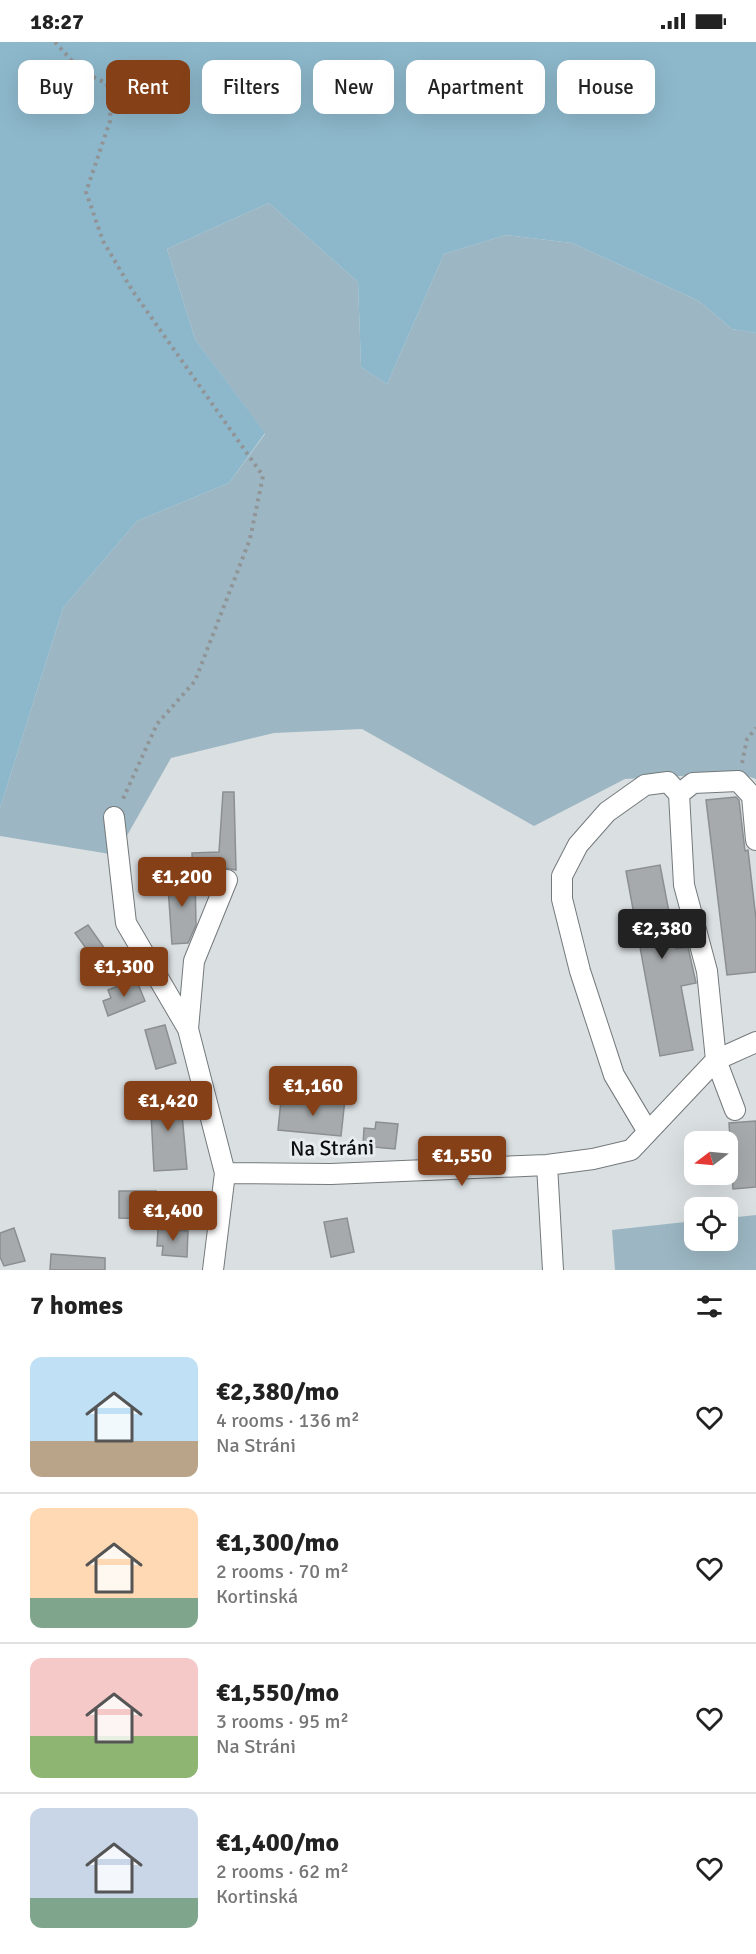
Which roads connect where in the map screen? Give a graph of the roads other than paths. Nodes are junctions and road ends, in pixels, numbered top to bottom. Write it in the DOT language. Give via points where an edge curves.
graph roads {
  1 [pos="679,794"];
  2 [pos="114,817"];
  3 [pos="756,840"];
  4 [pos="226,880"];
  5 [pos="188,1029"];
  6 [pos="756,1042"];
  7 [pos="717,1060"];
  8 [pos="735,1110"];
  9 [pos="648,1132"];
  10 [pos="547,1165"];
  11 [pos="225,1173"];
  12 [pos="213,1270"];
  13 [pos="552,1270"];
  1 -- 3 [label="street" via="693,783 738,781 752,796"];
  1 -- 7 [label="street" via="684,885 707,971"];
  1 -- 9 [label="street" via="668,782 645,785 607,812 578,845 562,876 562,899 580,971 614,1075"];
  2 -- 5 [label="street" via="126,923"];
  4 -- 5 [label="street" via="194,961"];
  5 -- 11 [label="street"];
  6 -- 7 [label="street"];
  7 -- 8 [label="street"];
  7 -- 9 [label="street, Na Stráni"];
  9 -- 10 [label="street, Na Stráni" via="631,1150 593,1160"];
  10 -- 11 [label="street, Na Stráni" via="331,1174"];
  10 -- 13 [label="street"];
  11 -- 12 [label="street"];
}
